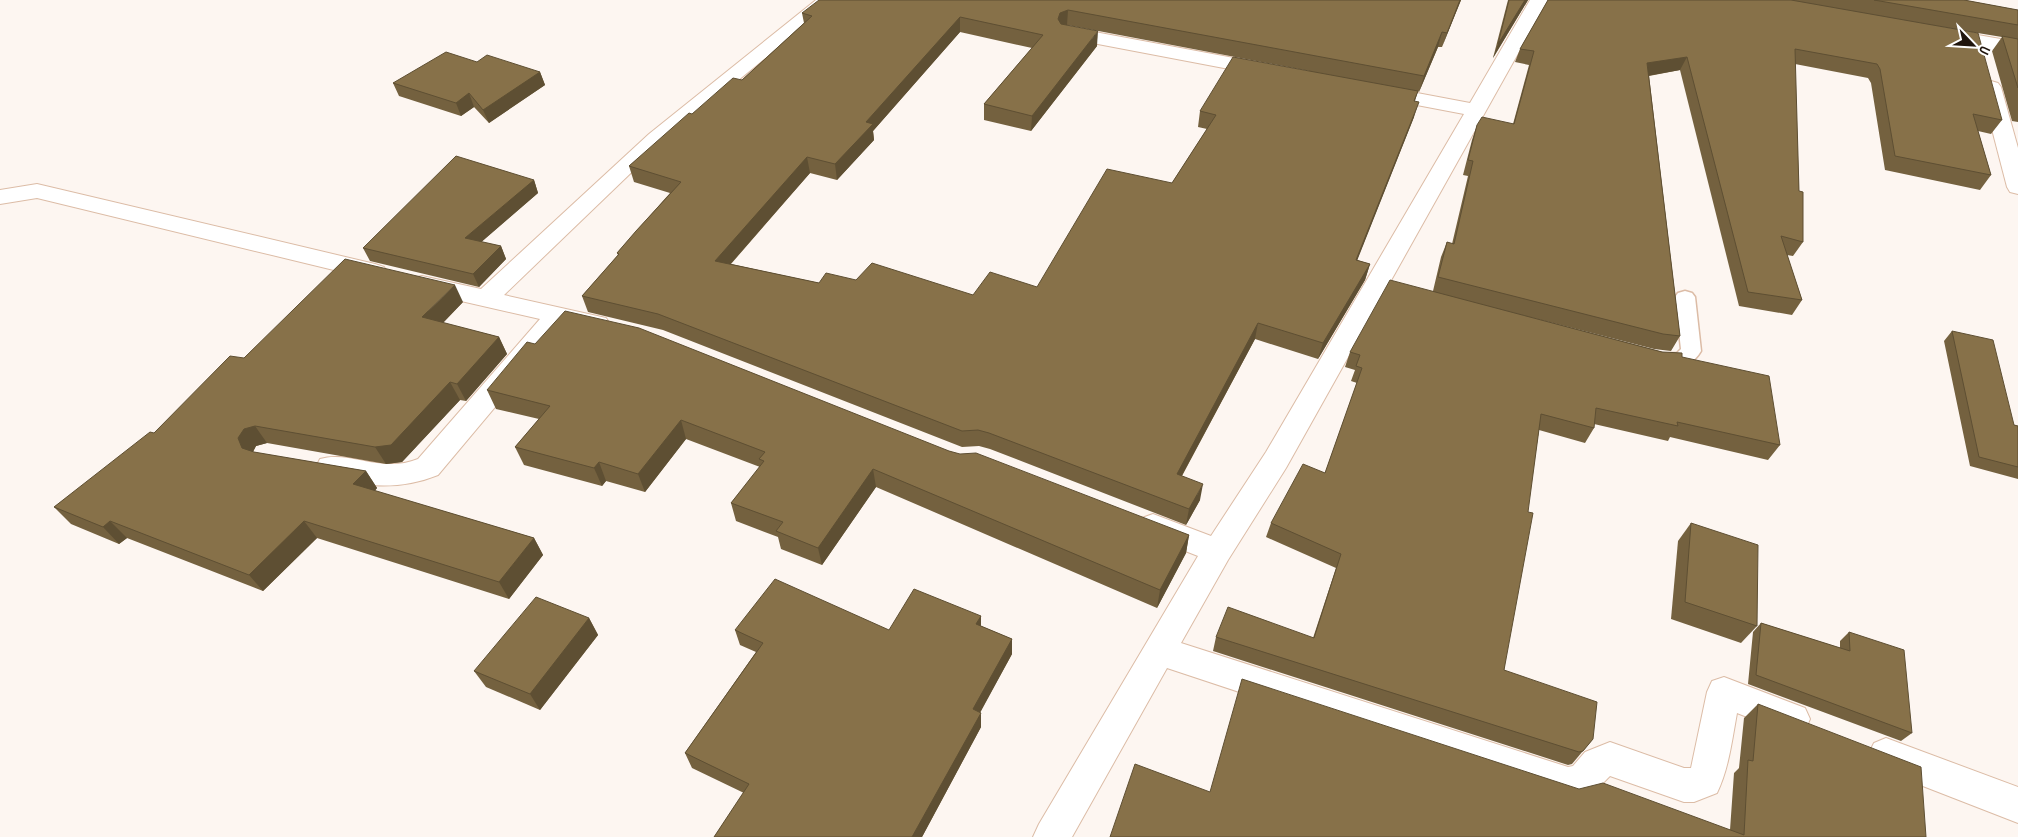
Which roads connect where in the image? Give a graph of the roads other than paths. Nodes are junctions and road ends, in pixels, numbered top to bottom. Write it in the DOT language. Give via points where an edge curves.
graph roads {
  1 [pos="827,0"];
  2 [pos="1539,0"];
  3 [pos="1068,33"];
  4 [pos="1930,33"];
  5 [pos="2018,48"];
  6 [pos="1982,57"];
  7 [pos="1282,73"];
  8 [pos="1360,88"];
  9 [pos="1477,110"];
  10 [pos="2018,187"];
  11 [pos="0,197"];
  12 [pos="1685,297"];
  13 [pos="485,299"];
  14 [pos="558,315"];
  15 [pos="624,331"];
  16 [pos="1644,356"];
  17 [pos="304,462"];
  18 [pos="1125,516"];
  19 [pos="1217,551"];
  20 [pos="1161,651"];
  21 [pos="2018,805"];
  22 [pos="1052,837"];
  1 -- 13 [label="street" via="656,138"];
  2 -- 9 [label="street"];
  3 -- 7 [label="street"];
  4 -- 6 [label="street"];
  5 -- 6 [label="street"];
  6 -- 10 [label="street"];
  8 -- 9 [label="street"];
  9 -- 19 [label="street" via="1387,287"];
  11 -- 13 [label="street" via="37,191"];
  12 -- 16 [label="lane" via="1691,351 1682,360"];
  13 -- 14 [label="street"];
  14 -- 15 [label="street"];
  14 -- 17 [label="street" via="428,467 409,475 386,477"];
  18 -- 19 [label="street"];
  19 -- 20 [label="street"];
  20 -- 21 [label="street" via="1568,784 1585,781 1595,765 1610,759 1684,785 1704,781 1724,692"];
  20 -- 22 [label="street"];
}
